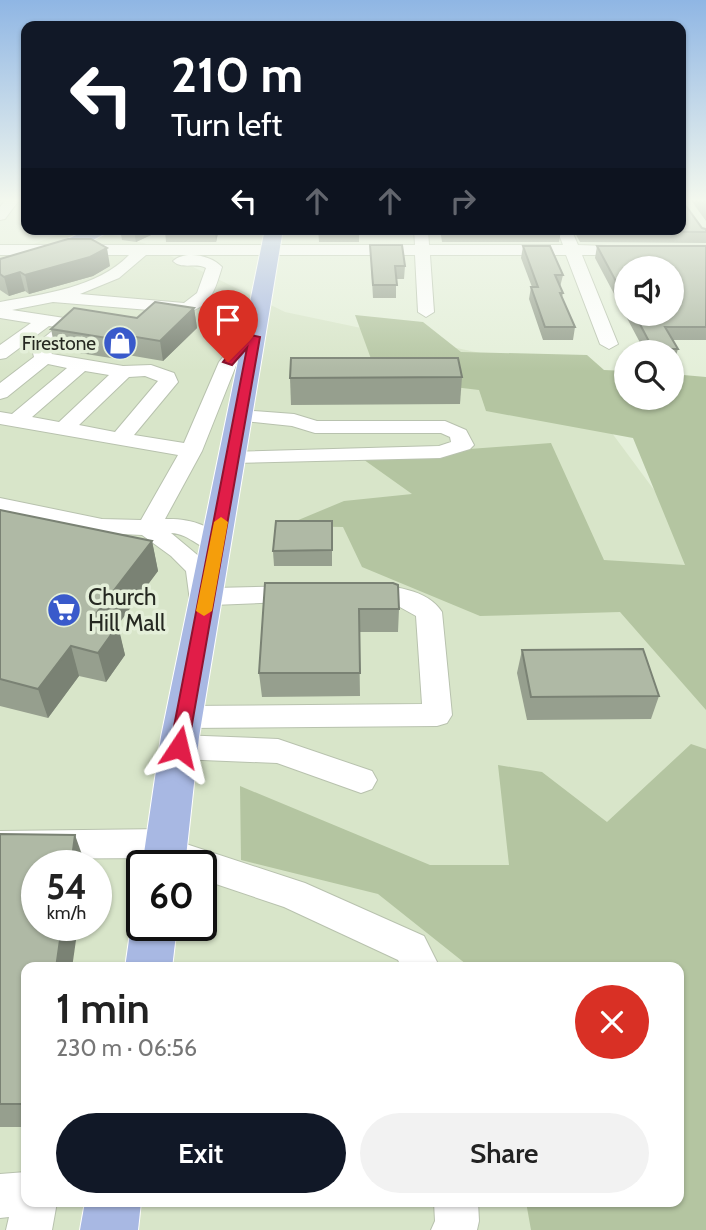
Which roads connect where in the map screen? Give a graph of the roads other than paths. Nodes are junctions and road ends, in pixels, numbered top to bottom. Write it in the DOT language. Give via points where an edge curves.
graph roads {
  1 [pos="40,256"];
  2 [pos="137,256"];
  3 [pos="154,256"];
  4 [pos="269,256"];
  5 [pos="424,256"];
  6 [pos="575,256"];
  7 [pos="0,270"];
  8 [pos="54,297"];
  9 [pos="426,312"];
  10 [pos="3,315"];
  11 [pos="47,319"];
  12 [pos="255,337"];
  13 [pos="609,344"];
  14 [pos="0,354"];
  15 [pos="44,358"];
  16 [pos="80,365"];
  17 [pos="123,372"];
  18 [pos="0,393"];
  19 [pos="241,416"];
  20 [pos="8,420"];
  21 [pos="63,429"];
  22 [pos="120,439"];
  23 [pos="191,451"];
  24 [pos="233,457"];
  25 [pos="0,505"];
  26 [pos="148,528"];
  27 [pos="217,546"];
  28 [pos="205,602"];
  29 [pos="181,733"];
  30 [pos="361,780"];
  31 [pos="0,845"];
  32 [pos="165,850"];
  33 [pos="126,852"];
  34 [pos="217,870"];
  35 [pos="152,941"];
  36 [pos="149,962"];
  37 [pos="419,962"];
  38 [pos="21,1194"];
  39 [pos="0,1196"];
  40 [pos="35,1207"];
  41 [pos="112,1207"];
  42 [pos="456,1207"];
  43 [pos="29,1230"];
  44 [pos="109,1230"];
  45 [pos="454,1230"];
  1 -- 7 [label="main road"];
  2 -- 8 [label="street" via="119,273"];
  3 -- 8 [label="street" via="205,261 214,267 203,300 185,308"];
  4 -- 12 [label="main road"];
  5 -- 9 [label="street"];
  6 -- 13 [label="street"];
  8 -- 10 [label="street"];
  10 -- 11 [label="street"];
  11 -- 14 [label="lane"];
  11 -- 15 [label="street" via="65,323 67,328 41,349"];
  12 -- 19 [label="main road"];
  12 -- 23 [label="lane" via="228,362"];
  15 -- 16 [label="lane"];
  15 -- 18 [label="street"];
  16 -- 17 [label="lane"];
  16 -- 20 [label="street"];
  17 -- 21 [label="street"];
  17 -- 22 [label="street" via="160,373 167,382"];
  19 -- 24 [label="main road"];
  19 -- 24 [label="street" via="294,420 315,427 445,427 459,434 463,445 440,452"];
  20 -- 21 [label="street"];
  21 -- 22 [label="street"];
  22 -- 23 [label="street"];
  23 -- 26 [label="street"];
  24 -- 27 [label="main road"];
  25 -- 26 [label="street" via="102,526"];
  26 -- 27 [label="street" via="173,524 201,531"];
  26 -- 28 [label="street" via="198,569"];
  27 -- 28 [label="main road"];
  28 -- 29 [label="main road"];
  28 -- 29 [label="street" via="394,593 429,612 437,715"];
  29 -- 30 [label="street" via="278,751"];
  29 -- 32 [label="main road"];
  31 -- 33 [label="street"];
  34 -- 37 [label="street" via="293,894 411,948"];
  35 -- 36 [label="main road"];
  38 -- 39 [label="street"];
  40 -- 43 [label="street"];
  41 -- 44 [label="main road"];
  42 -- 45 [label="street"];
}
